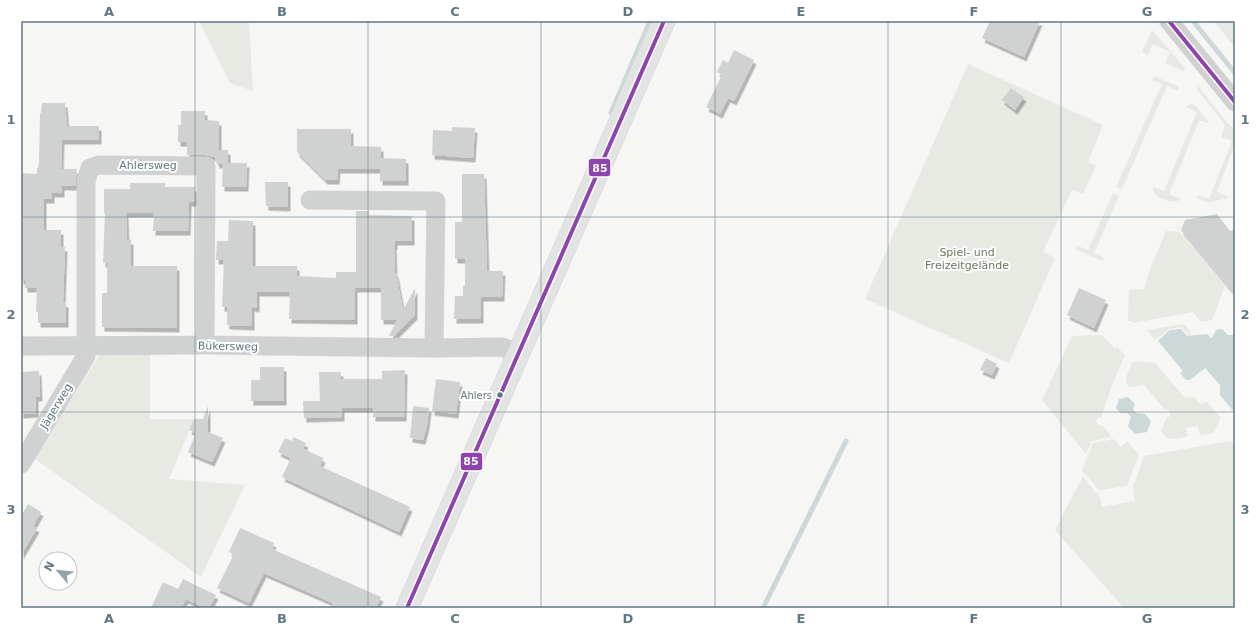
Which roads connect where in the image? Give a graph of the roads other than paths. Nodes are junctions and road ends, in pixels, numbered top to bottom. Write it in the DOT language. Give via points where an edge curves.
graph roads {
  1 [pos="664,21"];
  2 [pos="1169,21"];
  3 [pos="1235,102"];
  4 [pos="310,200"];
  5 [pos="205,345"];
  6 [pos="21,346"];
  7 [pos="86,346"];
  8 [pos="434,348"];
  9 [pos="518,353"];
  10 [pos="21,464"];
  11 [pos="407,608"];
  1 -- 9 [label="main road"];
  2 -- 3 [label="street"];
  4 -- 8 [label="street" via="436,201"];
  5 -- 7 [label="street, Bükersweg"];
  5 -- 7 [label="street, Ahlersweg" via="206,166 99,165 90,168 86,181"];
  5 -- 8 [label="street, Bükersweg"];
  6 -- 7 [label="street, Bükersweg"];
  7 -- 10 [label="street, Jägerweg" via="86,356"];
  8 -- 9 [label="street, Bükersweg" via="502,347"];
  9 -- 11 [label="main road"];
}
